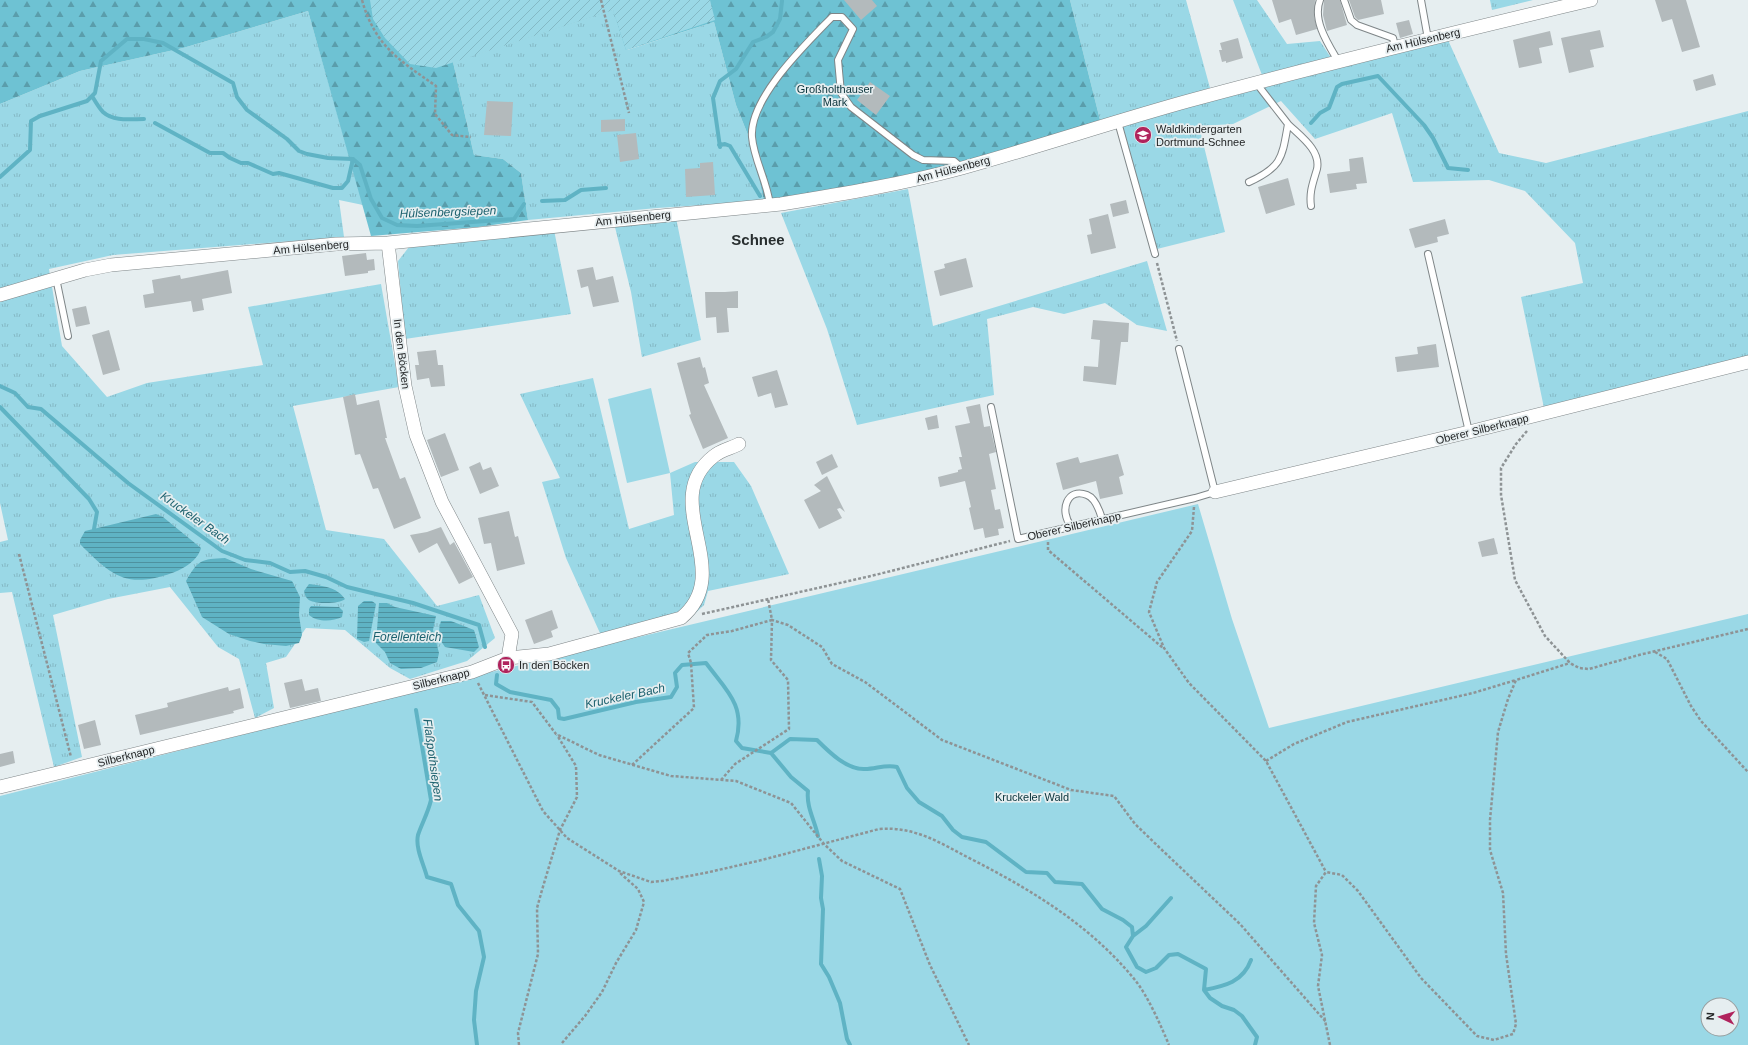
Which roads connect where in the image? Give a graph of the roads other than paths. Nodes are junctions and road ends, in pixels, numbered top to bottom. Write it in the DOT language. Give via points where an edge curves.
graph roads {
  1 [pos="1320,0"];
  2 [pos="1344,0"];
  3 [pos="1421,0"];
  4 [pos="1590,0"];
  5 [pos="1428,39"];
  6 [pos="1395,46"];
  7 [pos="1338,61"];
  8 [pos="1257,84"];
  9 [pos="1118,122"];
  10 [pos="1288,124"];
  11 [pos="962,168"];
  12 [pos="1250,182"];
  13 [pos="770,205"];
  14 [pos="1311,206"];
  15 [pos="388,243"];
  16 [pos="1155,254"];
  17 [pos="1428,254"];
  18 [pos="56,278"];
  19 [pos="0,295"];
  20 [pos="68,336"];
  21 [pos="1179,349"];
  22 [pos="1748,362"];
  23 [pos="991,407"];
  24 [pos="1469,432"];
  25 [pos="739,444"];
  26 [pos="1215,492"];
  27 [pos="1102,519"];
  28 [pos="1071,526"];
  29 [pos="508,658"];
  30 [pos="0,787"];
  1 -- 7 [label="lane" via="1317,8 1324,37"];
  2 -- 6 [label="lane" via="1351,20 1357,25 1393,38"];
  3 -- 5 [label="lane"];
  4 -- 5 [label="street, Am Hülsenberg"];
  5 -- 6 [label="street, Am Hülsenberg"];
  6 -- 7 [label="street, Am Hülsenberg"];
  7 -- 8 [label="street, Am Hülsenberg"];
  8 -- 9 [label="street, Am Hülsenberg"];
  8 -- 10 [label="lane"];
  9 -- 11 [label="street, Am Hülsenberg"];
  9 -- 16 [label="lane"];
  10 -- 12 [label="lane" via="1279,161 1268,174"];
  10 -- 14 [label="lane" via="1310,145 1317,156 1317,168 1309,194"];
  11 -- 13 [label="street, Am Hülsenberg" via="841,195"];
  11 -- 13 [label="lane" via="954,161 923,160 913,155 851,107 841,93 838,60 852,29 842,18 832,17 799,52 774,83 757,110 752,136"];
  13 -- 15 [label="street, Am Hülsenberg"];
  15 -- 18 [label="street, Am Hülsenberg" via="336,244 112,265"];
  15 -- 29 [label="street, In den Böcken" via="405,386 416,435 442,502 512,634"];
  17 -- 24 [label="lane"];
  18 -- 19 [label="street, Am Hülsenberg"];
  18 -- 20 [label="lane"];
  21 -- 26 [label="lane"];
  22 -- 24 [label="street, Oberer Silberknapp"];
  23 -- 28 [label="lane, Oberer Silberknapp" via="1018,539"];
  24 -- 26 [label="street, Oberer Silberknapp"];
  25 -- 29 [label="street, Silberknapp" via="715,455 701,470 692,487 691,507 702,557 698,599 692,609 681,618 549,654"];
  26 -- 27 [label="lane, Oberer Silberknapp"];
  27 -- 28 [label="lane, Oberer Silberknapp"];
  27 -- 28 [label="lane" via="1092,498 1087,495 1073,495 1065,506 1064,514"];
  29 -- 30 [label="street, Silberknapp" via="472,672"];
}
